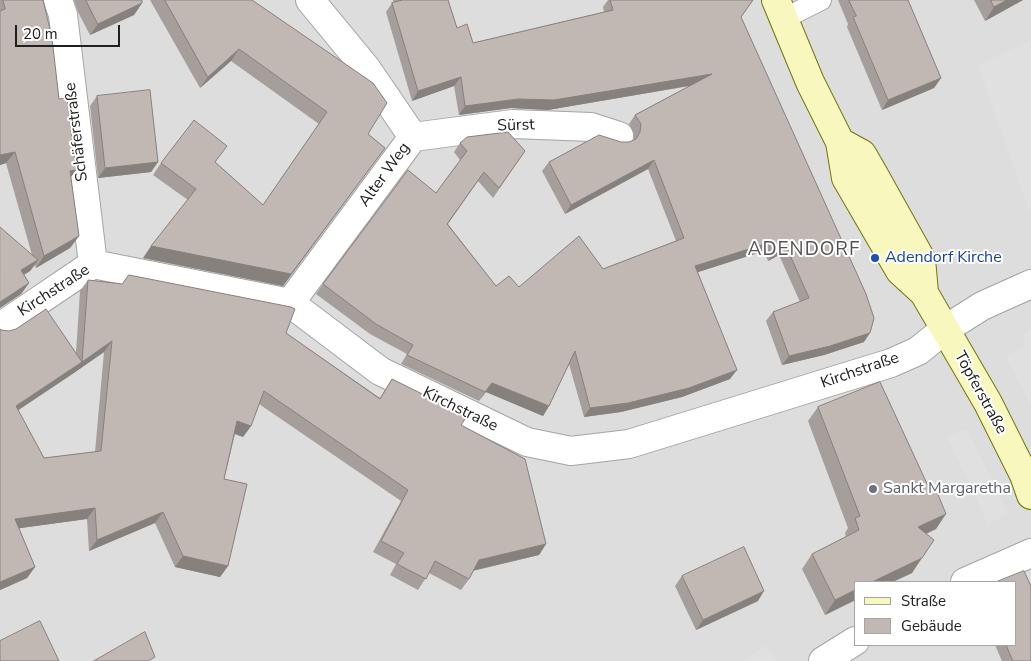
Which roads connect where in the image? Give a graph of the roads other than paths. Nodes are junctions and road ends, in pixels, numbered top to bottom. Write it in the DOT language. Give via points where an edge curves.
graph roads {
  1 [pos="58,0"];
  2 [pos="310,0"];
  3 [pos="821,0"];
  4 [pos="779,9"];
  5 [pos="618,136"];
  6 [pos="412,137"];
  7 [pos="93,264"];
  8 [pos="1031,284"];
  9 [pos="290,303"];
  10 [pos="0,327"];
  11 [pos="944,330"];
  12 [pos="1031,495"];
  13 [pos="1031,553"];
  14 [pos="966,581"];
  15 [pos="854,642"];
  16 [pos="823,661"];
  1 -- 7 [label="street, Schäferstraße" via="64,15"];
  2 -- 6 [label="street, Alter Weg" via="366,68"];
  3 -- 4 [label="lane"];
  4 -- 11 [label="main road, Töpferstraße" via="840,142 862,154 921,260 924,293"];
  5 -- 6 [label="street, Sürst" via="591,127 513,124"];
  6 -- 9 [label="street, Alter Weg"];
  7 -- 9 [label="street, Kirchstraße"];
  7 -- 10 [label="street, Kirchstraße"];
  8 -- 11 [label="street, Kirchstraße" via="982,306"];
  9 -- 11 [label="street, Kirchstraße" via="380,371 527,442 571,451 629,444 891,363 918,350"];
  11 -- 12 [label="main road, Töpferstraße" via="988,403"];
  13 -- 14 [label="street"];
  15 -- 16 [label="street"];
}
